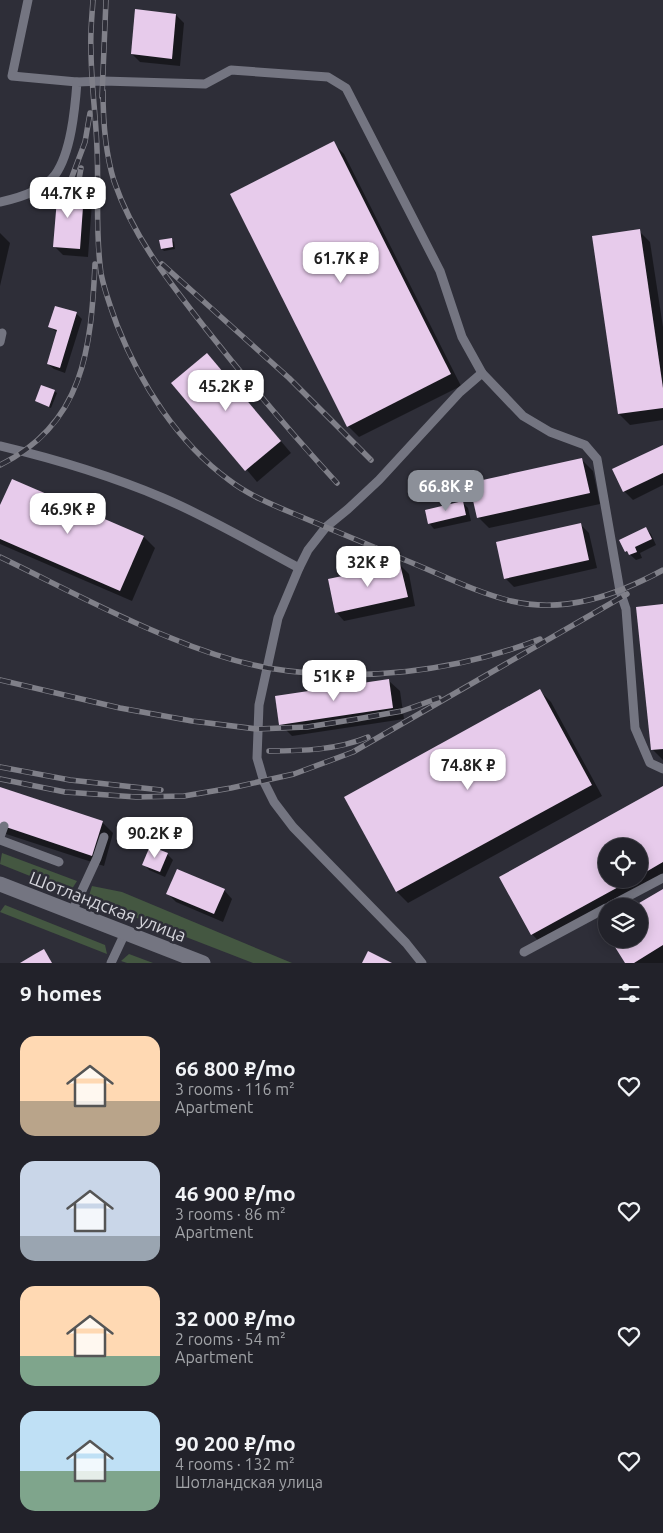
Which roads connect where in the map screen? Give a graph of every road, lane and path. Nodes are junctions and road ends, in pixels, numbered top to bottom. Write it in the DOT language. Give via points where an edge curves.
graph roads {
  1 [pos="28,0"];
  2 [pos="76,82"];
  3 [pos="0,202"];
  4 [pos="482,373"];
  5 [pos="0,446"];
  6 [pos="299,568"];
  7 [pos="663,769"];
  8 [pos="4,826"];
  9 [pos="104,837"];
  10 [pos="0,839"];
  11 [pos="59,862"];
  12 [pos="663,878"];
  13 [pos="0,884"];
  14 [pos="625,898"];
  15 [pos="72,912"];
  16 [pos="598,912"];
  17 [pos="125,933"];
  18 [pos="524,952"];
  19 [pos="112,963"];
  20 [pos="203,963"];
  21 [pos="422,963"];
  1 -- 2 [label="lane" via="12,76"];
  2 -- 3 [label="lane" via="76,104 64,156 54,176 34,192"];
  2 -- 4 [label="lane" via="205,84 231,70 328,77 346,88 440,271 462,337"];
  4 -- 6 [label="lane" via="460,392 379,480 326,527"];
  4 -- 7 [label="lane" via="523,416 550,432 585,445 597,459 626,609 635,728 650,763"];
  5 -- 6 [label="lane" via="76,467 162,498"];
  6 -- 21 [label="lane" via="278,618 260,705 259,766 274,802 292,826"];
  8 -- 10 [label="lane"];
  9 -- 15 [label="lane"];
  10 -- 11 [label="lane"];
  12 -- 14 [label="lane"];
  13 -- 15 [label="street, Шотландская улица"];
  15 -- 17 [label="street, Шотландская улица"];
  16 -- 18 [label="lane"];
  17 -- 19 [label="lane"];
  17 -- 20 [label="street, Шотландская улица"];
}
